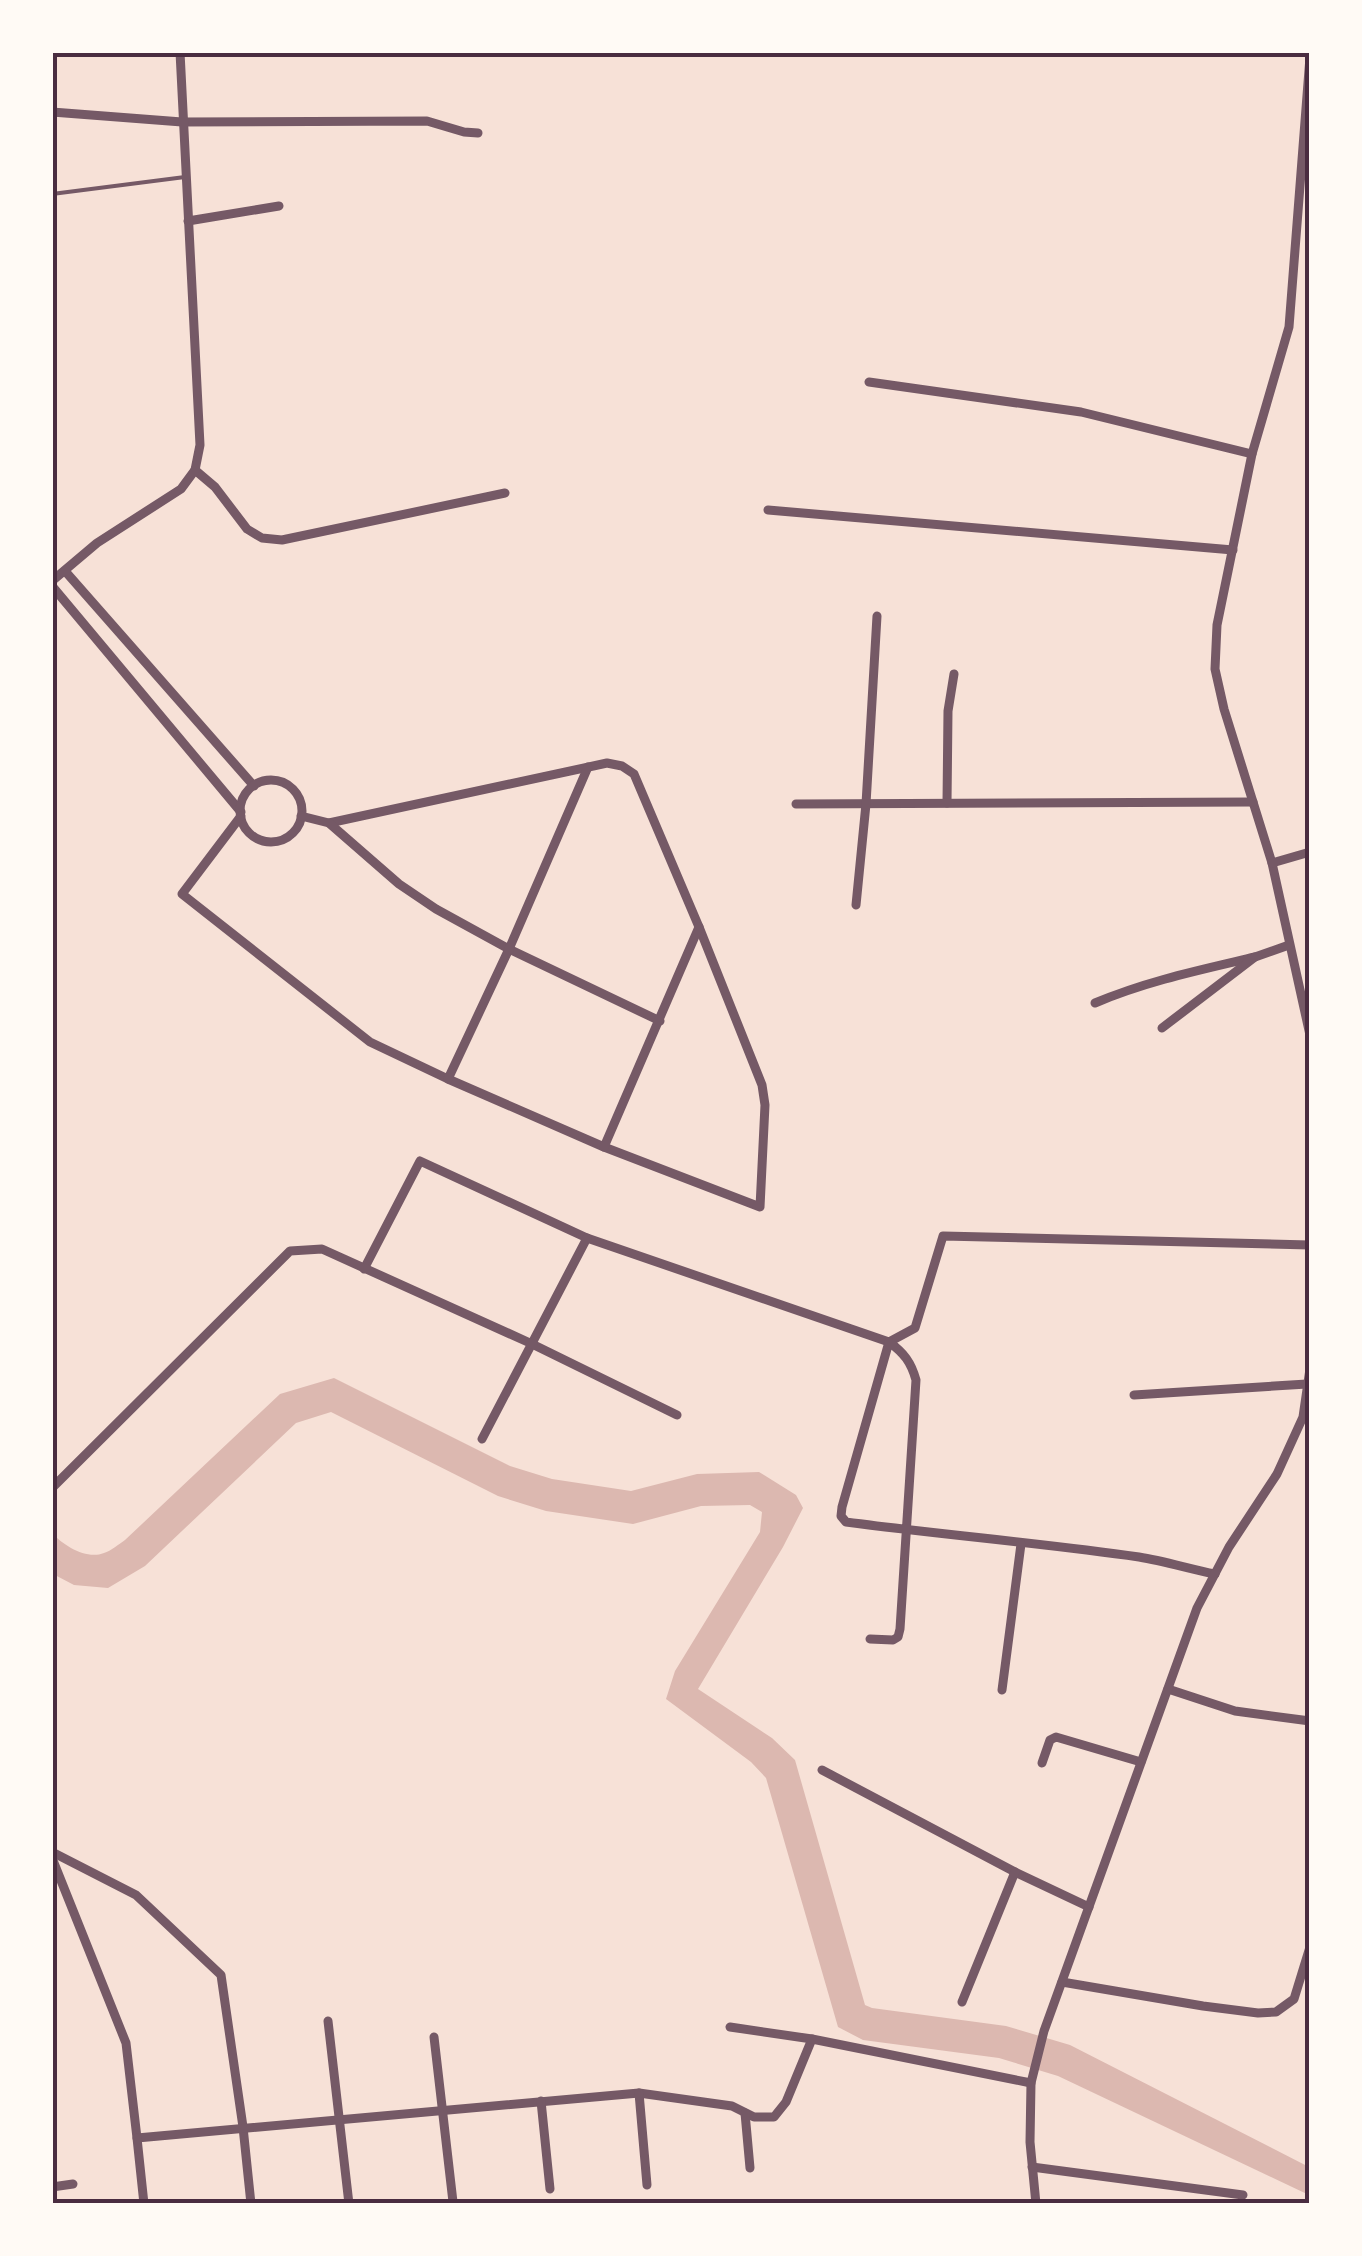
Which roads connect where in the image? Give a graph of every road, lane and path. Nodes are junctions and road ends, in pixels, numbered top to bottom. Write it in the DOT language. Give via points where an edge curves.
graph roads {
  1 [pos="180,52"];
  2 [pos="1310,57"];
  3 [pos="52,112"];
  4 [pos="182,122"];
  5 [pos="478,133"];
  6 [pos="185,177"];
  7 [pos="52,194"];
  8 [pos="279,206"];
  9 [pos="188,221"];
  10 [pos="870,382"];
  11 [pos="1252,454"];
  12 [pos="196,470"];
  13 [pos="505,493"];
  14 [pos="768,510"];
  15 [pos="1232,550"];
  16 [pos="65,570"];
  17 [pos="52,584"];
  18 [pos="877,616"];
  19 [pos="954,674"];
  20 [pos="588,766"];
  21 [pos="254,786"];
  22 [pos="1253,802"];
  23 [pos="948,803"];
  24 [pos="796,804"];
  25 [pos="866,804"];
  26 [pos="241,814"];
  27 [pos="301,816"];
  28 [pos="330,823"];
  29 [pos="1310,852"];
  30 [pos="1272,863"];
  31 [pos="856,905"];
  32 [pos="699,927"];
  33 [pos="1289,945"];
  34 [pos="509,950"];
  35 [pos="1255,957"];
  36 [pos="1095,1004"];
  37 [pos="660,1020"];
  38 [pos="1162,1028"];
  39 [pos="1310,1035"];
  40 [pos="448,1079"];
  41 [pos="604,1147"];
  42 [pos="586,1238"];
  43 [pos="1310,1245"];
  44 [pos="364,1269"];
  45 [pos="889,1342"];
  46 [pos="530,1343"];
  47 [pos="1310,1369"];
  48 [pos="1307,1384"];
  49 [pos="1134,1395"];
  50 [pos="676,1415"];
  51 [pos="1306,1422"];
  52 [pos="482,1439"];
  53 [pos="52,1488"];
  54 [pos="908,1530"];
  55 [pos="1021,1544"];
  56 [pos="1215,1574"];
  57 [pos="870,1639"];
  58 [pos="1168,1689"];
  59 [pos="1002,1690"];
  60 [pos="1310,1721"];
  61 [pos="1142,1762"];
  62 [pos="1042,1763"];
  63 [pos="822,1770"];
  64 [pos="52,1855"];
  65 [pos="1015,1872"];
  66 [pos="1089,1907"];
  67 [pos="1310,1947"];
  68 [pos="1062,1982"];
  69 [pos="962,2002"];
  70 [pos="328,2021"];
  71 [pos="730,2027"];
  72 [pos="434,2037"];
  73 [pos="812,2039"];
  74 [pos="1031,2083"];
  75 [pos="639,2093"];
  76 [pos="541,2101"];
  77 [pos="442,2110"];
  78 [pos="745,2112"];
  79 [pos="339,2119"];
  80 [pos="243,2127"];
  81 [pos="137,2138"];
  82 [pos="1032,2167"];
  83 [pos="750,2168"];
  84 [pos="73,2184"];
  85 [pos="647,2185"];
  86 [pos="52,2187"];
  87 [pos="550,2189"];
  88 [pos="1243,2195"];
  89 [pos="453,2202"];
  90 [pos="144,2204"];
  91 [pos="251,2204"];
  92 [pos="349,2204"];
  93 [pos="1036,2204"];
  1 -- 4 [label="street"];
  2 -- 11 [label="street" via="1289,327"];
  3 -- 4 [label="street"];
  4 -- 5 [label="street" via="427,121"];
  4 -- 6 [label="street"];
  6 -- 7 [label="lane"];
  6 -- 9 [label="street"];
  8 -- 9 [label="street"];
  9 -- 12 [label="street"];
  10 -- 11 [label="street" via="1081,412"];
  11 -- 15 [label="street"];
  12 -- 13 [label="street" via="247,529 282,540"];
  12 -- 16 [label="street" via="182,490"];
  14 -- 15 [label="street"];
  15 -- 22 [label="street" via="1215,669"];
  16 -- 17 [label="street"];
  16 -- 21 [label="street"];
  17 -- 26 [label="street"];
  18 -- 25 [label="street"];
  19 -- 23 [label="street"];
  20 -- 28 [label="street"];
  20 -- 32 [label="street" via="607,763 634,774"];
  20 -- 34 [label="street"];
  21 -- 26 [label="street"];
  21 -- 27 [label="street" via="270,780 290,787"];
  22 -- 23 [label="street"];
  22 -- 30 [label="street"];
  23 -- 25 [label="street"];
  24 -- 25 [label="street"];
  25 -- 31 [label="street"];
  26 -- 27 [label="street" via="250,834 268,842 294,832"];
  26 -- 40 [label="street" via="182,894 370,1042"];
  27 -- 28 [label="street"];
  28 -- 34 [label="street" via="399,884"];
  29 -- 30 [label="street"];
  30 -- 33 [label="street"];
  32 -- 37 [label="street"];
  32 -- 41 [label="street" via="762,1084 760,1207"];
  33 -- 35 [label="street"];
  33 -- 39 [label="street"];
  34 -- 37 [label="street"];
  34 -- 40 [label="street"];
  35 -- 36 [label="street" via="1164,978"];
  35 -- 38 [label="street"];
  37 -- 41 [label="street"];
  40 -- 41 [label="street"];
  42 -- 44 [label="street" via="420,1161"];
  42 -- 45 [label="street"];
  42 -- 46 [label="street"];
  43 -- 45 [label="street" via="942,1236 914,1328"];
  44 -- 46 [label="street"];
  44 -- 53 [label="street" via="322,1249 290,1251"];
  45 -- 54 [label="street" via="906,1356 916,1380"];
  45 -- 54 [label="street" via="841,1512 846,1522"];
  46 -- 50 [label="street"];
  46 -- 52 [label="street"];
  47 -- 48 [label="street"];
  48 -- 49 [label="street"];
  48 -- 51 [label="street"];
  51 -- 56 [label="street"];
  54 -- 55 [label="street"];
  54 -- 57 [label="street" via="898,1637"];
  55 -- 56 [label="street"];
  55 -- 59 [label="street"];
  56 -- 58 [label="street"];
  58 -- 60 [label="street" via="1235,1711"];
  58 -- 61 [label="street"];
  61 -- 62 [label="street" via="1056,1737"];
  61 -- 66 [label="street"];
  63 -- 65 [label="street"];
  64 -- 80 [label="street" via="136,1895 222,1975"];
  64 -- 81 [label="street" via="126,2042"];
  65 -- 66 [label="street"];
  65 -- 69 [label="street"];
  66 -- 68 [label="street"];
  67 -- 68 [label="street" via="1294,1999 1276,2012"];
  68 -- 74 [label="street"];
  70 -- 79 [label="street"];
  71 -- 73 [label="street"];
  72 -- 77 [label="street"];
  73 -- 74 [label="street"];
  73 -- 78 [label="street" via="774,2117"];
  74 -- 82 [label="street"];
  75 -- 76 [label="street"];
  75 -- 78 [label="street"];
  75 -- 85 [label="street"];
  76 -- 77 [label="street"];
  76 -- 87 [label="street"];
  77 -- 79 [label="street"];
  77 -- 89 [label="street"];
  78 -- 83 [label="street"];
  79 -- 80 [label="street"];
  79 -- 92 [label="street"];
  80 -- 81 [label="street"];
  80 -- 91 [label="street"];
  81 -- 90 [label="street"];
  82 -- 88 [label="street"];
  82 -- 93 [label="street"];
  84 -- 86 [label="street"];
}
